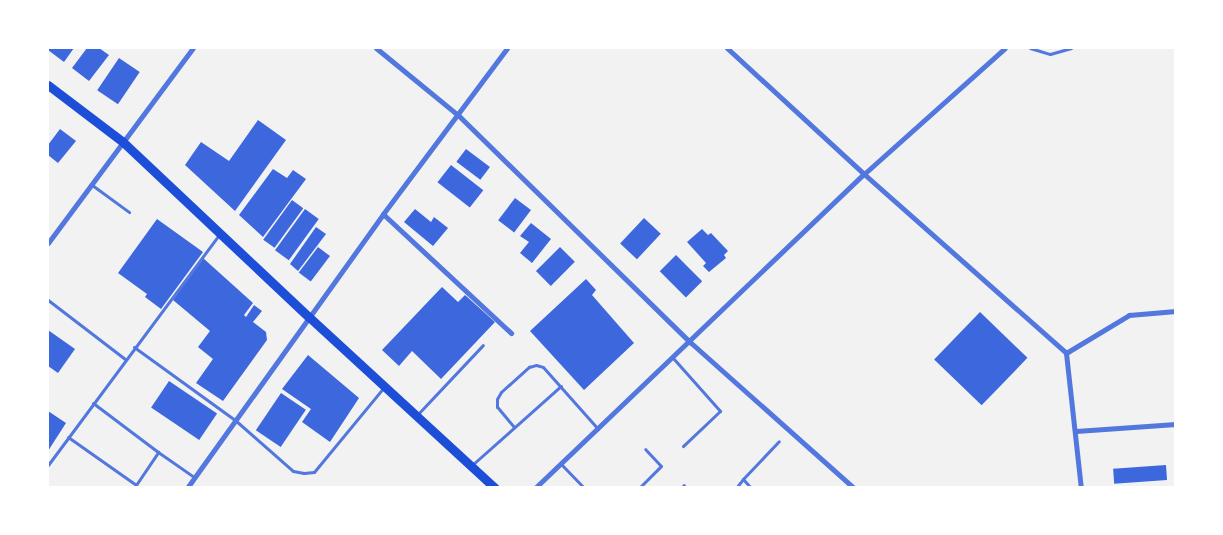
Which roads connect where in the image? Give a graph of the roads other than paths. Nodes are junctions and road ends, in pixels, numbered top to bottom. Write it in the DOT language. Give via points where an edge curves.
graph roads {
  1 [pos="193,48"];
  2 [pos="376,48"];
  3 [pos="507,48"];
  4 [pos="727,48"];
  5 [pos="1005,48"];
  6 [pos="1030,48"];
  7 [pos="1071,48"];
  8 [pos="48,86"];
  9 [pos="458,115"];
  10 [pos="123,142"];
  11 [pos="864,174"];
  12 [pos="92,185"];
  13 [pos="129,212"];
  14 [pos="383,214"];
  15 [pos="220,233"];
  16 [pos="48,243"];
  17 [pos="48,300"];
  18 [pos="1176,311"];
  19 [pos="309,317"];
  20 [pos="511,332"];
  21 [pos="690,342"];
  22 [pos="483,345"];
  23 [pos="134,347"];
  24 [pos="1066,353"];
  25 [pos="673,358"];
  26 [pos="125,359"];
  27 [pos="385,386"];
  28 [pos="561,386"];
  29 [pos="94,403"];
  30 [pos="417,415"];
  31 [pos="235,420"];
  32 [pos="1176,424"];
  33 [pos="514,427"];
  34 [pos="598,429"];
  35 [pos="1076,432"];
  36 [pos="68,437"];
  37 [pos="779,441"];
  38 [pos="683,446"];
  39 [pos="645,449"];
  40 [pos="158,452"];
  41 [pos="560,464"];
  42 [pos="48,465"];
  43 [pos="472,466"];
  44 [pos="194,477"];
  45 [pos="743,479"];
  46 [pos="187,488"];
  47 [pos="495,488"];
  48 [pos="535,488"];
  49 [pos="584,488"];
  50 [pos="639,488"];
  51 [pos="736,488"];
  52 [pos="751,488"];
  53 [pos="854,488"];
  54 [pos="1081,488"];
  1 -- 10 [label="street"];
  2 -- 9 [label="street"];
  3 -- 9 [label="street"];
  4 -- 11 [label="street"];
  5 -- 11 [label="street"];
  6 -- 7 [label="lane" via="1050,54"];
  8 -- 10 [label="main road"];
  9 -- 14 [label="street"];
  9 -- 21 [label="street"];
  10 -- 12 [label="street"];
  10 -- 15 [label="main road"];
  11 -- 21 [label="street"];
  11 -- 24 [label="street"];
  12 -- 13 [label="lane"];
  12 -- 16 [label="street"];
  14 -- 19 [label="street"];
  14 -- 20 [label="street"];
  15 -- 19 [label="main road"];
  15 -- 23 [label="lane"];
  17 -- 26 [label="lane"];
  18 -- 24 [label="street" via="1128,315"];
  19 -- 27 [label="main road"];
  19 -- 31 [label="street"];
  21 -- 25 [label="street"];
  21 -- 53 [label="street"];
  22 -- 30 [label="lane"];
  23 -- 26 [label="lane"];
  23 -- 31 [label="lane"];
  24 -- 35 [label="street"];
  25 -- 34 [label="street"];
  25 -- 38 [label="lane" via="720,411"];
  26 -- 29 [label="lane"];
  27 -- 30 [label="main road"];
  27 -- 31 [label="lane" via="314,472 293,471"];
  28 -- 33 [label="lane"];
  28 -- 33 [label="lane" via="543,367 529,367 501,392 498,399 497,408"];
  28 -- 34 [label="lane"];
  29 -- 36 [label="lane"];
  29 -- 40 [label="lane"];
  30 -- 43 [label="main road"];
  31 -- 44 [label="street"];
  32 -- 35 [label="street"];
  33 -- 43 [label="lane"];
  34 -- 41 [label="street"];
  35 -- 54 [label="street"];
  36 -- 40 [label="lane" via="136,485"];
  36 -- 42 [label="lane"];
  37 -- 45 [label="lane"];
  39 -- 50 [label="lane" via="661,466"];
  40 -- 44 [label="lane"];
  41 -- 48 [label="street"];
  41 -- 49 [label="lane"];
  43 -- 47 [label="main road"];
  44 -- 46 [label="street"];
  45 -- 51 [label="lane"];
  45 -- 52 [label="lane"];
}
